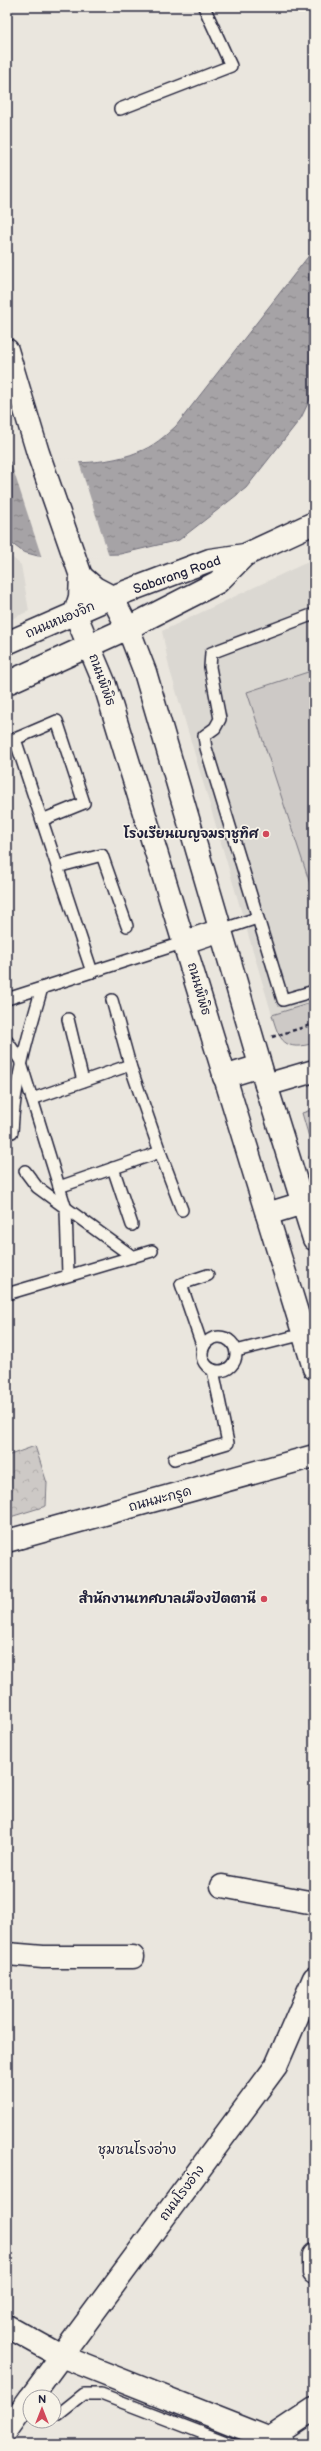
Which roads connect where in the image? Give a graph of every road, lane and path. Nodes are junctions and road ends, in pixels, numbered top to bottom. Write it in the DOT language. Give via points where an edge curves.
graph roads {
  1 [pos="204,7"];
  2 [pos="120,109"];
  3 [pos="7,350"];
  4 [pos="314,523"];
  5 [pos="245,555"];
  6 [pos="80,573"];
  7 [pos="112,597"];
  8 [pos="75,613"];
  9 [pos="314,614"];
  10 [pos="128,628"];
  11 [pos="7,643"];
  12 [pos="89,645"];
  13 [pos="7,683"];
  14 [pos="42,820"];
  15 [pos="57,867"];
  16 [pos="257,918"];
  17 [pos="127,926"];
  18 [pos="221,930"];
  19 [pos="185,942"];
  20 [pos="92,972"];
  21 [pos="42,988"];
  22 [pos="314,991"];
  23 [pos="7,999"];
  24 [pos="112,1000"];
  25 [pos="68,1019"];
  26 [pos="314,1024"];
  27 [pos="7,1041"];
  28 [pos="254,1043"];
  29 [pos="20,1060"];
  30 [pos="130,1066"];
  31 [pos="314,1071"];
  32 [pos="263,1076"];
  33 [pos="224,1077"];
  34 [pos="83,1081"];
  35 [pos="32,1099"];
  36 [pos="12,1132"];
  37 [pos="160,1152"];
  38 [pos="113,1168"];
  39 [pos="25,1171"];
  40 [pos="59,1187"];
  41 [pos="303,1203"];
  42 [pos="66,1209"];
  43 [pos="182,1210"];
  44 [pos="267,1214"];
  45 [pos="132,1225"];
  46 [pos="314,1239"];
  47 [pos="152,1251"];
  48 [pos="133,1257"];
  49 [pos="68,1275"];
  50 [pos="208,1275"];
  51 [pos="7,1294"];
  52 [pos="309,1332"];
  53 [pos="203,1348"];
  54 [pos="236,1351"];
  55 [pos="314,1368"];
  56 [pos="214,1370"];
  57 [pos="314,1456"];
  58 [pos="174,1459"];
  59 [pos="7,1541"];
  60 [pos="222,1886"];
  61 [pos="314,1903"];
  62 [pos="7,1954"];
  63 [pos="133,1957"];
  64 [pos="314,1978"];
  65 [pos="314,2255"];
  66 [pos="314,2274"];
  67 [pos="7,2326"];
  68 [pos="61,2356"];
  69 [pos="37,2389"];
  70 [pos="22,2409"];
  71 [pos="314,2410"];
  72 [pos="62,2412"];
  73 [pos="7,2430"];
  74 [pos="276,2441"];
  75 [pos="231,2444"];
  1 -- 2 [label="lane" via="231,66"];
  3 -- 6 [label="main road" via="38,453"];
  4 -- 5 [label="main road"];
  5 -- 7 [label="main road, Sabarang Road" via="210,560"];
  5 -- 10 [label="main road, Sabarang Road" via="218,582"];
  6 -- 7 [label="main road" via="95,588"];
  6 -- 8 [label="main road" via="80,598"];
  7 -- 8 [label="main road, ถนนหนองจิก"];
  7 -- 10 [label="main road"];
  8 -- 11 [label="main road, ถนนหนองจิก"];
  8 -- 12 [label="main road, ถนนพิพิธ"];
  9 -- 16 [label="lane" via="211,654 210,666 220,719 215,728 204,736 206,748"];
  10 -- 12 [label="main road"];
  10 -- 18 [label="main road" via="145,672"];
  12 -- 13 [label="main road"];
  12 -- 19 [label="main road, ถนนพิพิธ" via="104,682"];
  14 -- 14 [label="lane" via="84,803 57,721 15,739"];
  14 -- 15 [label="lane"];
  15 -- 17 [label="lane" via="102,855"];
  15 -- 20 [label="lane"];
  16 -- 18 [label="lane"];
  16 -- 22 [label="lane" via="283,1000"];
  18 -- 19 [label="main road"];
  18 -- 28 [label="main road"];
  19 -- 20 [label="lane"];
  19 -- 33 [label="main road, ถนนพิพิธ"];
  20 -- 21 [label="lane"];
  21 -- 23 [label="lane"];
  21 -- 29 [label="lane"];
  24 -- 30 [label="lane"];
  25 -- 34 [label="lane"];
  26 -- 28 [label="path"];
  27 -- 29 [label="lane"];
  28 -- 32 [label="main road"];
  29 -- 35 [label="lane"];
  29 -- 36 [label="lane" via="13,1102"];
  30 -- 34 [label="lane"];
  30 -- 37 [label="lane"];
  31 -- 32 [label="main road"];
  32 -- 33 [label="main road"];
  32 -- 41 [label="main road"];
  33 -- 44 [label="main road, ถนนพิพิธ"];
  34 -- 35 [label="lane"];
  35 -- 40 [label="lane"];
  37 -- 38 [label="lane"];
  37 -- 43 [label="lane"];
  38 -- 40 [label="lane"];
  38 -- 45 [label="lane"];
  39 -- 42 [label="lane" via="37,1187"];
  40 -- 42 [label="lane"];
  41 -- 44 [label="main road"];
  41 -- 46 [label="main road"];
  42 -- 48 [label="lane"];
  42 -- 49 [label="lane"];
  44 -- 52 [label="main road, ถนนพิพิธ"];
  47 -- 48 [label="lane"];
  48 -- 49 [label="lane"];
  49 -- 51 [label="lane"];
  50 -- 53 [label="lane" via="181,1284"];
  52 -- 54 [label="lane"];
  52 -- 55 [label="main road, ถนนพิพิธ"];
  53 -- 54 [label="lane" via="208,1341 216,1337 232,1343"];
  53 -- 56 [label="lane" via="202,1357 206,1365"];
  54 -- 56 [label="lane" via="235,1359 230,1366"];
  56 -- 58 [label="lane" via="228,1443"];
  57 -- 59 [label="main road, ถนนมะกรูด"];
  60 -- 61 [label="main road"];
  62 -- 63 [label="main road" via="43,1957"];
  64 -- 68 [label="main road, ถนนโรงอ่าง" via="276,2066"];
  65 -- 66 [label="main road"];
  67 -- 68 [label="main road"];
  68 -- 69 [label="main road, ถนนโรงอ่าง"];
  68 -- 74 [label="main road"];
  70 -- 73 [label="main road, ถนนโรงอ่าง"];
  71 -- 74 [label="main road"];
  72 -- 75 [label="lane" via="84,2394 101,2394"];
}
